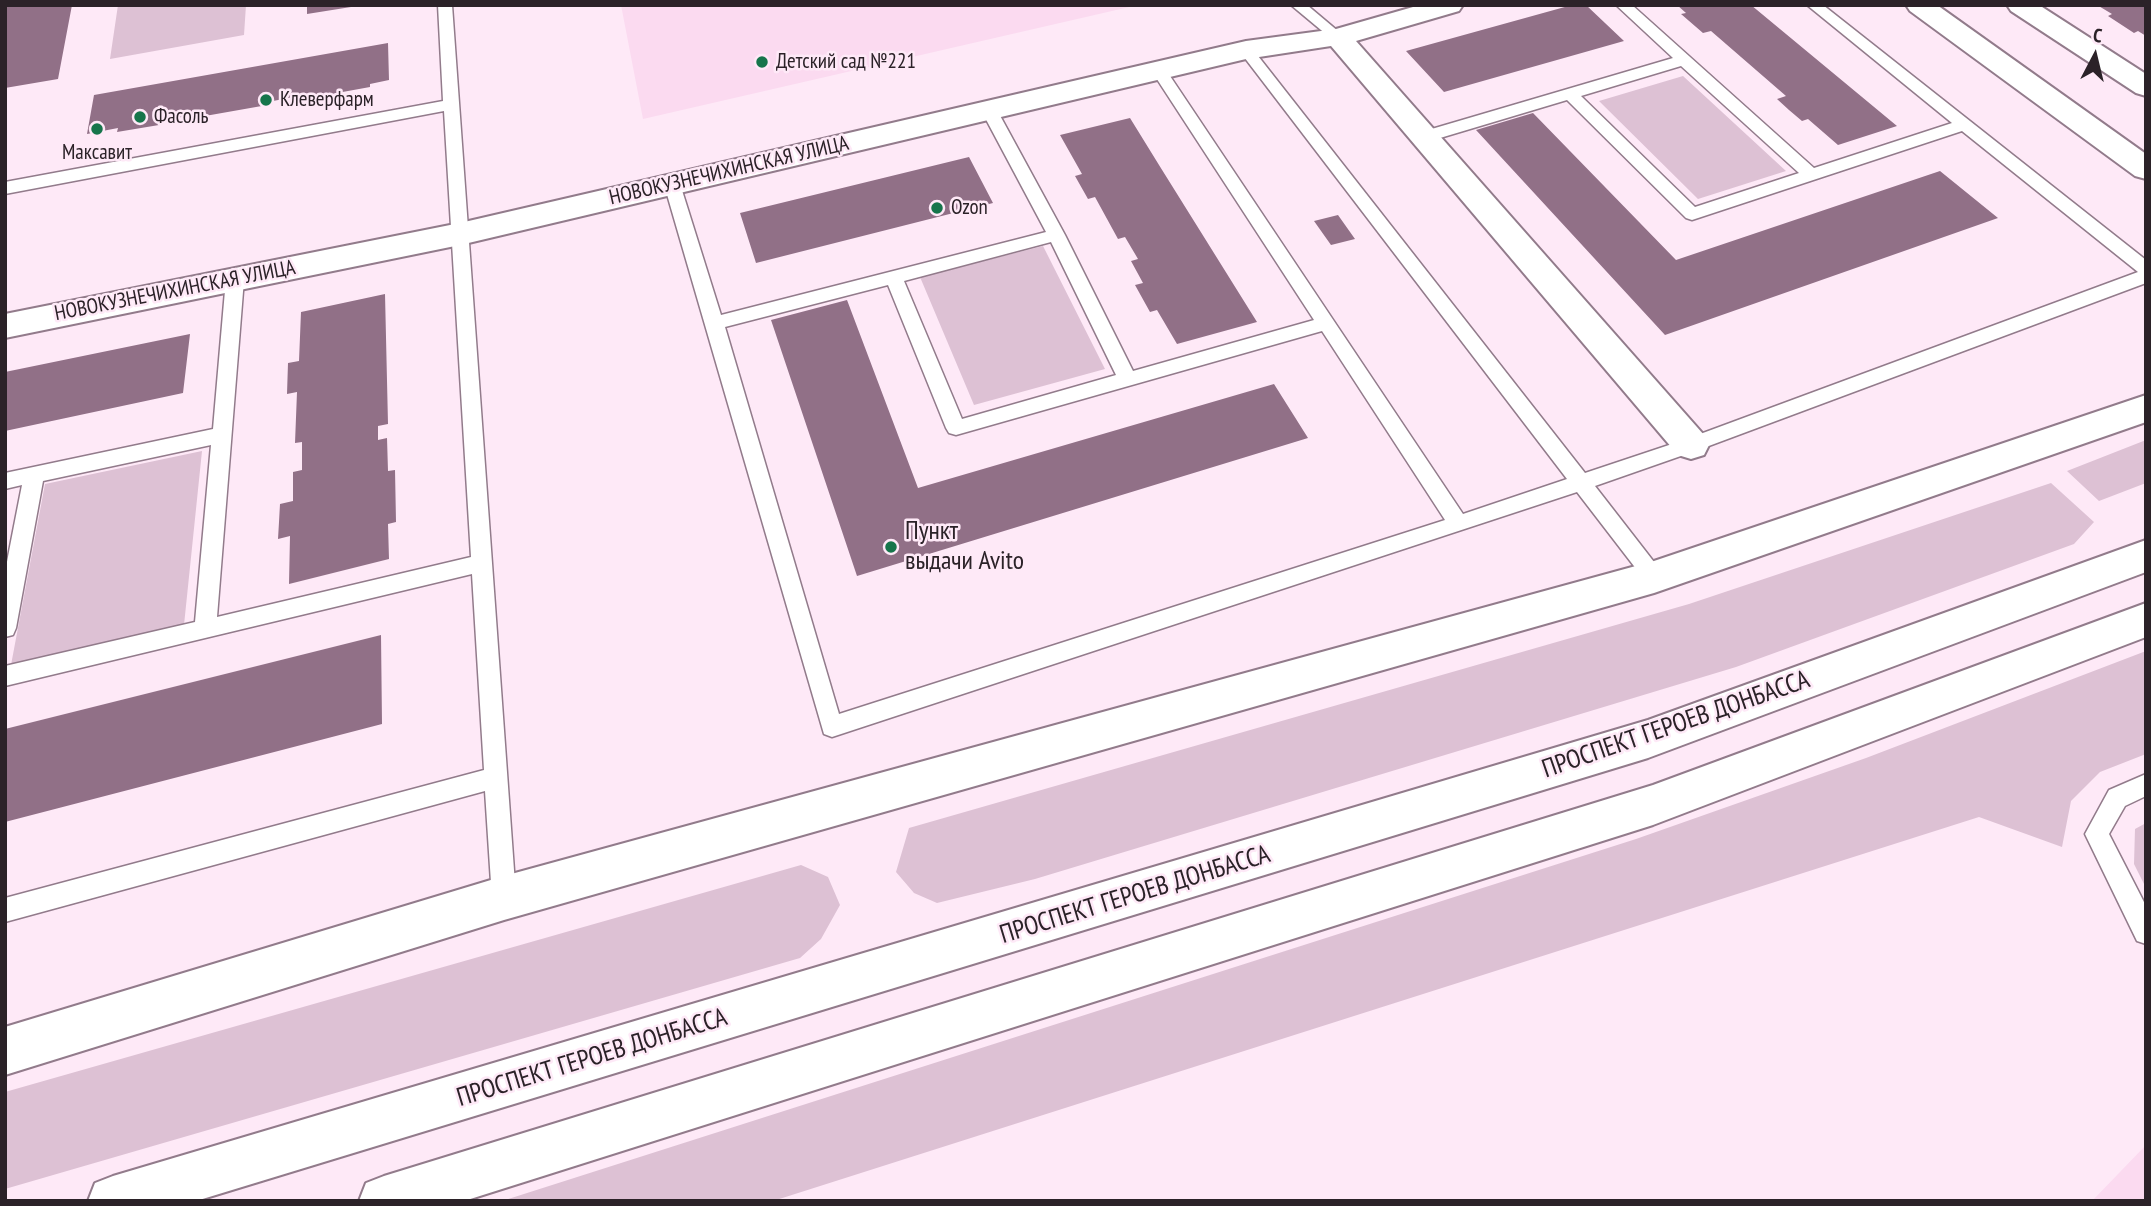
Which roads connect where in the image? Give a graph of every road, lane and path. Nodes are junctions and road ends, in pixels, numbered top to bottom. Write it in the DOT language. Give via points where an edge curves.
graph roads {
  1 [pos="445,5"];
  2 [pos="1298,5"];
  3 [pos="1450,5"];
  4 [pos="1623,5"];
  5 [pos="1814,5"];
  6 [pos="1919,5"];
  7 [pos="2020,5"];
  8 [pos="1338,37"];
  9 [pos="1246,50"];
  10 [pos="1683,60"];
  11 [pos="1159,70"];
  12 [pos="2146,87"];
  13 [pos="1570,94"];
  14 [pos="451,105"];
  15 [pos="989,110"];
  16 [pos="1964,124"];
  17 [pos="1424,137"];
  18 [pos="2146,169"];
  19 [pos="1811,175"];
  20 [pos="672,184"];
  21 [pos="5,188"];
  22 [pos="460,234"];
  23 [pos="1056,234"];
  24 [pos="2146,269"];
  25 [pos="2146,276"];
  26 [pos="894,277"];
  27 [pos="235,279"];
  28 [pos="715,323"];
  29 [pos="1326,323"];
  30 [pos="5,326"];
  31 [pos="1128,380"];
  32 [pos="2146,408"];
  33 [pos="222,435"];
  34 [pos="1691,445"];
  35 [pos="34,475"];
  36 [pos="5,481"];
  37 [pos="1577,482"];
  38 [pos="1459,524"];
  39 [pos="2146,556"];
  40 [pos="481,563"];
  41 [pos="1654,577"];
  42 [pos="2146,620"];
  43 [pos="5,628"];
  44 [pos="205,629"];
  45 [pos="5,676"];
  46 [pos="496,777"];
  47 [pos="2146,785"];
  48 [pos="504,898"];
  49 [pos="5,911"];
  50 [pos="2146,932"];
  51 [pos="5,1051"];
  52 [pos="113,1201"];
  53 [pos="384,1201"];
  1 -- 14 [label="lane"];
  2 -- 8 [label="lane"];
  3 -- 8 [label="street, НОВОКУЗНЕЧИХИНСКАЯ УЛИЦА"];
  4 -- 10 [label="lane"];
  5 -- 16 [label="lane"];
  6 -- 18 [label="street"];
  7 -- 12 [label="street"];
  8 -- 9 [label="street, НОВОКУЗНЕЧИХИНСКАЯ УЛИЦА"];
  8 -- 17 [label="street"];
  9 -- 11 [label="street, НОВОКУЗНЕЧИХИНСКАЯ УЛИЦА"];
  9 -- 37 [label="lane"];
  10 -- 13 [label="lane"];
  10 -- 19 [label="lane"];
  11 -- 15 [label="street, НОВОКУЗНЕЧИХИНСКАЯ УЛИЦА"];
  11 -- 29 [label="lane"];
  13 -- 17 [label="lane"];
  13 -- 19 [label="lane" via="1692,214"];
  14 -- 21 [label="lane"];
  14 -- 22 [label="lane"];
  15 -- 20 [label="street, НОВОКУЗНЕЧИХИНСКАЯ УЛИЦА"];
  15 -- 23 [label="lane"];
  16 -- 19 [label="lane"];
  16 -- 24 [label="lane"];
  17 -- 34 [label="street"];
  20 -- 22 [label="street, НОВОКУЗНЕЧИХИНСКАЯ УЛИЦА"];
  20 -- 28 [label="lane"];
  22 -- 27 [label="street, НОВОКУЗНЕЧИХИНСКАЯ УЛИЦА"];
  22 -- 40 [label="lane"];
  23 -- 26 [label="lane"];
  23 -- 31 [label="lane"];
  25 -- 34 [label="lane"];
  26 -- 28 [label="lane"];
  26 -- 31 [label="lane" via="956,428"];
  27 -- 30 [label="street, НОВОКУЗНЕЧИХИНСКАЯ УЛИЦА"];
  27 -- 33 [label="lane"];
  28 -- 38 [label="lane" via="832,727"];
  29 -- 31 [label="lane"];
  29 -- 38 [label="lane"];
  32 -- 41 [label="street"];
  33 -- 35 [label="lane"];
  33 -- 44 [label="lane"];
  34 -- 37 [label="lane"];
  35 -- 36 [label="lane"];
  35 -- 43 [label="lane"];
  37 -- 38 [label="lane"];
  37 -- 41 [label="lane"];
  39 -- 52 [label="street, ПРОСПЕКТ ГЕРОЕВ ДОНБАССА" via="1648,739"];
  40 -- 44 [label="lane"];
  40 -- 46 [label="lane"];
  41 -- 48 [label="street"];
  42 -- 53 [label="street" via="1653,805"];
  44 -- 45 [label="lane"];
  46 -- 48 [label="lane"];
  46 -- 49 [label="lane"];
  47 -- 50 [label="lane" via="2117,798 2097,834"];
  48 -- 51 [label="street"];
}
